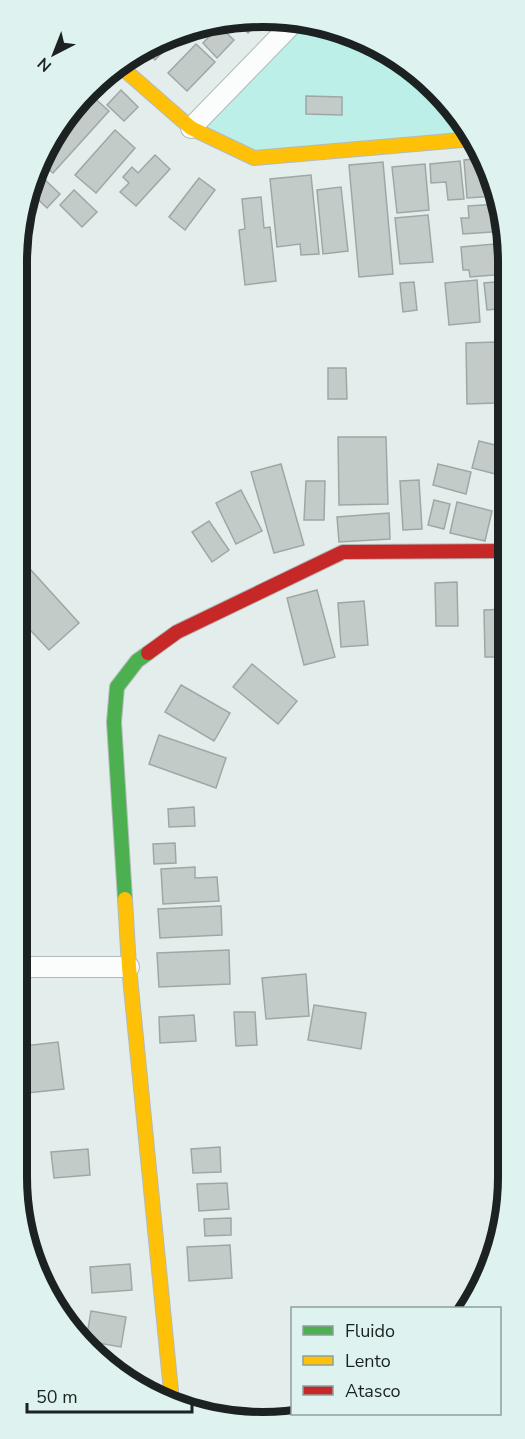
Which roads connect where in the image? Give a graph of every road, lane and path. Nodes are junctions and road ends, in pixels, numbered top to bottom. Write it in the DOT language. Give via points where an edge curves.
graph roads {
  1 [pos="288,29"];
  2 [pos="126,71"];
  3 [pos="191,128"];
  4 [pos="462,139"];
  5 [pos="498,551"];
  6 [pos="129,966"];
  7 [pos="27,967"];
  8 [pos="171,1394"];
  1 -- 3 [label="street"];
  2 -- 3 [label="street"];
  3 -- 4 [label="street" via="254,158"];
  5 -- 6 [label="street" via="343,552 177,632 137,661 117,687 114,722"];
  6 -- 7 [label="street"];
  6 -- 8 [label="street"];
}
